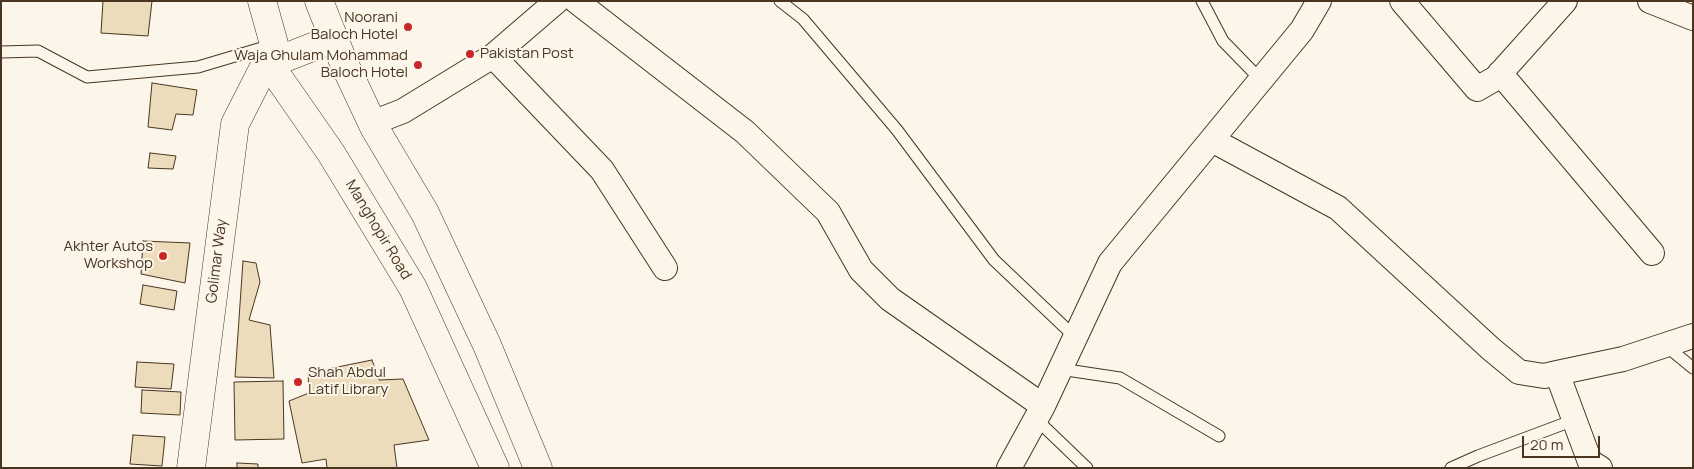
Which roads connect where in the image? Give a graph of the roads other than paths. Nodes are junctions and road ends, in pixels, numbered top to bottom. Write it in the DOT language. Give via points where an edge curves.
graph roads {
  1 [pos="262,1"];
  2 [pos="319,1"];
  3 [pos="557,1"];
  4 [pos="576,1"];
  5 [pos="780,1"];
  6 [pos="1202,1"];
  7 [pos="1319,1"];
  8 [pos="1402,1"];
  9 [pos="1565,1"];
  10 [pos="1650,1"];
  11 [pos="1693,18"];
  12 [pos="333,36"];
  13 [pos="1,52"];
  14 [pos="271,53"];
  15 [pos="494,56"];
  16 [pos="1500,72"];
  17 [pos="1260,80"];
  18 [pos="372,123"];
  19 [pos="1212,140"];
  20 [pos="1652,252"];
  21 [pos="665,268"];
  22 [pos="1693,336"];
  23 [pos="1075,337"];
  24 [pos="1665,345"];
  25 [pos="1693,368"];
  26 [pos="1060,370"];
  27 [pos="1557,373"];
  28 [pos="1039,413"];
  29 [pos="1574,420"];
  30 [pos="1219,436"];
  31 [pos="492,467"];
  32 [pos="191,468"];
  33 [pos="538,468"];
  34 [pos="1009,468"];
  35 [pos="1087,468"];
  36 [pos="1452,468"];
  37 [pos="1600,468"];
  1 -- 14 [label="main road, Manghopir Road"];
  2 -- 12 [label="main road"];
  3 -- 15 [label="street"];
  4 -- 28 [label="street" via="745,132 828,212 860,270 890,299"];
  5 -- 23 [label="lane" via="803,19 897,130 994,260"];
  6 -- 17 [label="lane" via="1223,41"];
  7 -- 17 [label="street" via="1302,30"];
  8 -- 16 [label="street" via="1477,89"];
  9 -- 16 [label="street"];
  10 -- 11 [label="street"];
  12 -- 14 [label="main road" via="287,57"];
  12 -- 18 [label="main road"];
  13 -- 14 [label="lane" via="38,51 87,77 198,66"];
  14 -- 31 [label="main road, Manghopir Road" via="413,288"];
  14 -- 32 [label="main road, Golimar Way" via="235,124"];
  15 -- 18 [label="street" via="403,111"];
  15 -- 21 [label="street" via="602,170"];
  16 -- 20 [label="street"];
  17 -- 19 [label="street"];
  18 -- 33 [label="main road" via="425,213 487,344"];
  19 -- 23 [label="street" via="1110,263"];
  19 -- 27 [label="street" via="1338,208 1519,372 1544,376"];
  22 -- 24 [label="street"];
  23 -- 26 [label="street"];
  24 -- 25 [label="lane"];
  24 -- 27 [label="street" via="1623,359"];
  26 -- 28 [label="street"];
  26 -- 30 [label="lane" via="1120,378"];
  27 -- 29 [label="street"];
  28 -- 34 [label="street"];
  28 -- 35 [label="lane"];
  29 -- 36 [label="lane"];
  29 -- 37 [label="street" via="1590,462"];
}
